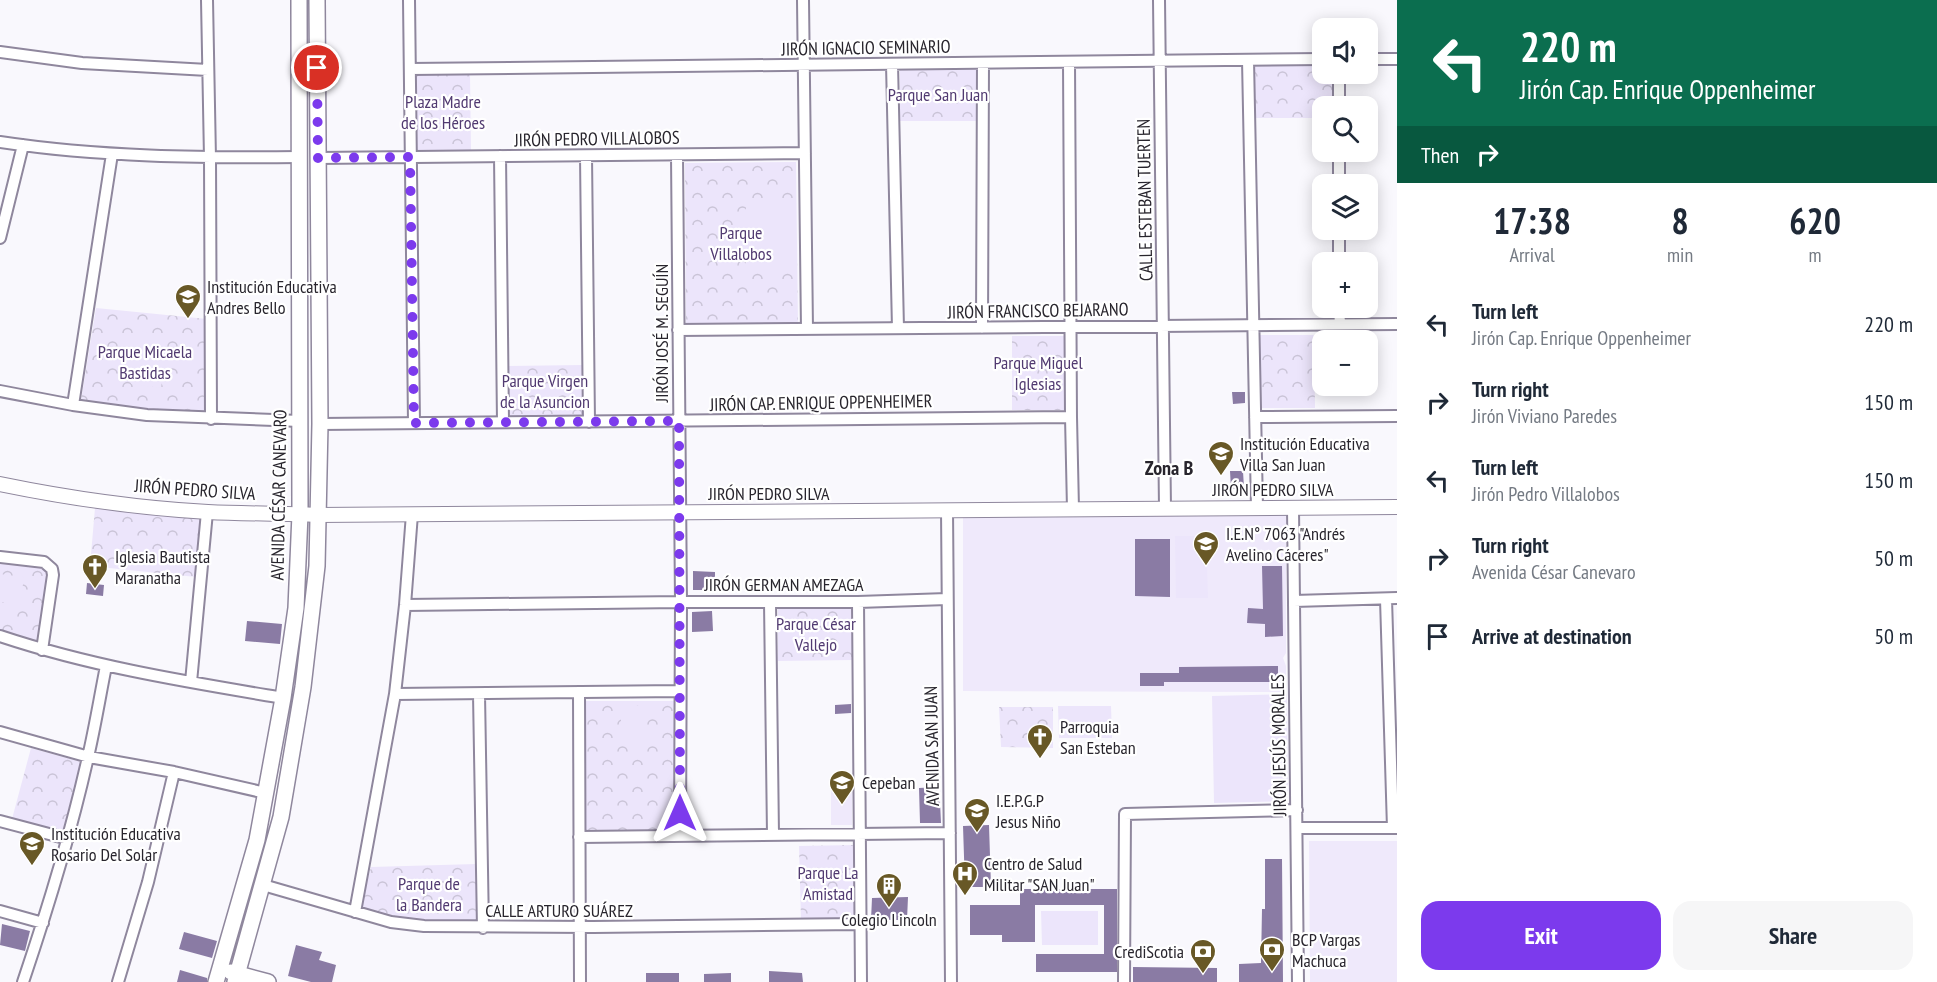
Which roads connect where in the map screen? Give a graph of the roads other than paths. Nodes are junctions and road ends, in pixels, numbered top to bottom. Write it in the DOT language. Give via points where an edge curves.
graph roads {
  1 [pos="207,0"];
  2 [pos="299,0"];
  3 [pos="316,0"];
  4 [pos="409,0"];
  5 [pos="803,0"];
  6 [pos="1160,0"];
  7 [pos="0,52"];
  8 [pos="1378,59"];
  9 [pos="1397,59"];
  10 [pos="1248,60"];
  11 [pos="1312,60"];
  12 [pos="1160,61"];
  13 [pos="1069,62"];
  14 [pos="983,63"];
  15 [pos="892,64"];
  16 [pos="804,65"];
  17 [pos="410,69"];
  18 [pos="208,70"];
  19 [pos="0,142"];
  20 [pos="23,146"];
  21 [pos="805,153"];
  22 [pos="112,154"];
  23 [pos="677,154"];
  24 [pos="500,156"];
  25 [pos="586,156"];
  26 [pos="300,157"];
  27 [pos="410,157"];
  28 [pos="210,158"];
  29 [pos="318,158"];
  30 [pos="0,238"];
  31 [pos="1340,318"];
  32 [pos="1340,324"];
  33 [pos="1397,324"];
  34 [pos="1253,325"];
  35 [pos="1162,326"];
  36 [pos="1070,327"];
  37 [pos="898,328"];
  38 [pos="982,328"];
  39 [pos="807,329"];
  40 [pos="678,330"];
  41 [pos="0,392"];
  42 [pos="73,405"];
  43 [pos="1397,416"];
  44 [pos="1071,417"];
  45 [pos="1255,417"];
  46 [pos="212,418"];
  47 [pos="300,421"];
  48 [pos="679,421"];
  49 [pos="503,422"];
  50 [pos="589,422"];
  51 [pos="414,423"];
  52 [pos="320,424"];
  53 [pos="0,484"];
  54 [pos="1397,507"];
  55 [pos="1165,508"];
  56 [pos="1257,508"];
  57 [pos="1293,508"];
  58 [pos="1073,509"];
  59 [pos="946,510"];
  60 [pos="207,512"];
  61 [pos="680,512"];
  62 [pos="300,514"];
  63 [pos="412,514"];
  64 [pos="318,515"];
  65 [pos="0,557"];
  66 [pos="947,599"];
  67 [pos="1391,599"];
  68 [pos="1294,601"];
  69 [pos="681,602"];
  70 [pos="770,602"];
  71 [pos="858,602"];
  72 [pos="405,605"];
  73 [pos="0,636"];
  74 [pos="42,650"];
  75 [pos="106,666"];
  76 [pos="191,682"];
  77 [pos="680,691"];
  78 [pos="579,692"];
  79 [pos="395,694"];
  80 [pos="479,694"];
  81 [pos="284,698"];
  82 [pos="0,732"];
  83 [pos="88,756"];
  84 [pos="174,772"];
  85 [pos="267,793"];
  86 [pos="1297,810"];
  87 [pos="0,821"];
  88 [pos="1297,828"];
  89 [pos="1395,828"];
  90 [pos="950,832"];
  91 [pos="860,834"];
  92 [pos="773,835"];
  93 [pos="680,836"];
  94 [pos="579,837"];
  95 [pos="68,839"];
  96 [pos="263,885"];
  97 [pos="0,911"];
  98 [pos="356,912"];
  99 [pos="43,923"];
  100 [pos="860,924"];
  101 [pos="580,927"];
  102 [pos="483,928"];
  103 [pos="219,976"];
  104 [pos="237,978"];
  105 [pos="22,982"];
  106 [pos="118,982"];
  107 [pos="268,982"];
  108 [pos="580,982"];
  109 [pos="861,982"];
  110 [pos="951,982"];
  111 [pos="1124,982"];
  112 [pos="1298,982"];
  1 -- 18 [label="street"];
  2 -- 26 [label="main road, AVENIDA CÉSAR CANEVARO"];
  3 -- 29 [label="main road, AVENIDA CÉSAR CANEVARO"];
  4 -- 17 [label="street"];
  5 -- 16 [label="street"];
  6 -- 12 [label="street, CALLE ESTEBAN TUERTEN"];
  7 -- 18 [label="street" via="82,63"];
  8 -- 9 [label="street"];
  10 -- 11 [label="street, JIRÓN IGNACIO SEMINARIO"];
  10 -- 12 [label="street, JIRÓN IGNACIO SEMINARIO"];
  10 -- 34 [label="street"];
  12 -- 13 [label="street, JIRÓN IGNACIO SEMINARIO"];
  12 -- 35 [label="street, CALLE ESTEBAN TUERTEN"];
  13 -- 14 [label="street, JIRÓN IGNACIO SEMINARIO"];
  13 -- 36 [label="street"];
  14 -- 15 [label="street, JIRÓN IGNACIO SEMINARIO"];
  14 -- 38 [label="street"];
  15 -- 16 [label="street, JIRÓN IGNACIO SEMINARIO"];
  15 -- 37 [label="street"];
  16 -- 17 [label="street, JIRÓN IGNACIO SEMINARIO"];
  16 -- 21 [label="street"];
  17 -- 27 [label="street"];
  18 -- 28 [label="street"];
  19 -- 20 [label="street"];
  20 -- 22 [label="street"];
  20 -- 30 [label="street"];
  21 -- 23 [label="street, JIRÓN PEDRO VILLALOBOS"];
  21 -- 39 [label="street"];
  22 -- 28 [label="street"];
  22 -- 42 [label="street"];
  23 -- 25 [label="street, JIRÓN PEDRO VILLALOBOS"];
  23 -- 40 [label="street, JIRÓN JOSÉ M. SEGUÍN"];
  24 -- 25 [label="street, JIRÓN PEDRO VILLALOBOS"];
  24 -- 27 [label="street, JIRÓN PEDRO VILLALOBOS"];
  24 -- 49 [label="street"];
  25 -- 50 [label="street"];
  26 -- 28 [label="street"];
  26 -- 47 [label="main road, AVENIDA CÉSAR CANEVARO"];
  27 -- 29 [label="street, JIRÓN PEDRO VILLALOBOS"];
  27 -- 51 [label="street"];
  28 -- 46 [label="street"];
  29 -- 52 [label="main road, AVENIDA CÉSAR CANEVARO"];
  31 -- 32 [label="street"];
  32 -- 33 [label="street, JIRÓN FRANCISCO BEJARANO"];
  32 -- 34 [label="street, JIRÓN FRANCISCO BEJARANO"];
  34 -- 35 [label="street, JIRÓN FRANCISCO BEJARANO"];
  34 -- 45 [label="street"];
  35 -- 36 [label="street, JIRÓN FRANCISCO BEJARANO"];
  35 -- 55 [label="street, CALLE ESTEBAN TUERTEN"];
  36 -- 38 [label="street, JIRÓN FRANCISCO BEJARANO"];
  36 -- 44 [label="street"];
  37 -- 38 [label="street, JIRÓN FRANCISCO BEJARANO"];
  37 -- 39 [label="street, JIRÓN FRANCISCO BEJARANO"];
  39 -- 40 [label="street, JIRÓN FRANCISCO BEJARANO"];
  40 -- 48 [label="street, JIRÓN JOSÉ M. SEGUÍN"];
  41 -- 42 [label="street"];
  42 -- 46 [label="street" via="147,415"];
  43 -- 45 [label="street"];
  44 -- 48 [label="street, JIRÓN CAP. ENRIQUE OPPENHEIMER"];
  44 -- 58 [label="street"];
  45 -- 56 [label="street"];
  46 -- 47 [label="street"];
  47 -- 62 [label="main road, AVENIDA CÉSAR CANEVARO"];
  48 -- 50 [label="street, JIRÓN CAP. ENRIQUE OPPENHEIMER"];
  48 -- 61 [label="street, JIRÓN JOSÉ M. SEGUÍN"];
  49 -- 50 [label="street, JIRÓN CAP. ENRIQUE OPPENHEIMER"];
  49 -- 51 [label="street, JIRÓN CAP. ENRIQUE OPPENHEIMER"];
  51 -- 52 [label="street, JIRÓN CAP. ENRIQUE OPPENHEIMER"];
  52 -- 64 [label="main road, AVENIDA CÉSAR CANEVARO"];
  53 -- 60 [label="street, JIRÓN PEDRO SILVA" via="79,498"];
  54 -- 57 [label="street, JIRÓN PEDRO SILVA"];
  55 -- 56 [label="street, JIRÓN PEDRO SILVA"];
  55 -- 58 [label="street, JIRÓN PEDRO SILVA"];
  56 -- 57 [label="street, JIRÓN PEDRO SILVA"];
  57 -- 68 [label="street, JIRÓN JESÚS MORALES"];
  58 -- 59 [label="street, JIRÓN PEDRO SILVA"];
  59 -- 61 [label="street, JIRÓN PEDRO SILVA"];
  59 -- 66 [label="street, AVENIDA SAN JUAN"];
  60 -- 62 [label="street, JIRÓN PEDRO SILVA"];
  60 -- 76 [label="street"];
  61 -- 63 [label="street, JIRÓN PEDRO SILVA"];
  61 -- 69 [label="street, JIRÓN JOSÉ M. SEGUÍN"];
  62 -- 64 [label="street, JIRÓN PEDRO SILVA"];
  62 -- 81 [label="main road, AVENIDA CÉSAR CANEVARO" via="296,608"];
  63 -- 64 [label="street, JIRÓN PEDRO SILVA"];
  63 -- 72 [label="street"];
  64 -- 96 [label="main road, AVENIDA CÉSAR CANEVARO" via="317,566 303,687 281,817"];
  65 -- 74 [label="street" via="44,562 50,567"];
  66 -- 71 [label="street, JIRÓN GERMAN AMEZAGA"];
  66 -- 90 [label="street, AVENIDA SAN JUAN"];
  67 -- 68 [label="street"];
  67 -- 89 [label="street"];
  68 -- 86 [label="street, JIRÓN JESÚS MORALES"];
  69 -- 70 [label="street, JIRÓN GERMAN AMEZAGA"];
  69 -- 72 [label="street, JIRÓN GERMAN AMEZAGA"];
  69 -- 77 [label="street, JIRÓN JOSÉ M. SEGUÍN"];
  70 -- 71 [label="street, JIRÓN GERMAN AMEZAGA"];
  70 -- 92 [label="street"];
  71 -- 91 [label="street"];
  72 -- 79 [label="street"];
  73 -- 74 [label="street"];
  74 -- 75 [label="street"];
  75 -- 76 [label="street"];
  75 -- 83 [label="street"];
  76 -- 81 [label="street"];
  77 -- 78 [label="street"];
  77 -- 93 [label="street, JIRÓN JOSÉ M. SEGUÍN"];
  78 -- 80 [label="street"];
  78 -- 94 [label="street"];
  79 -- 80 [label="street"];
  79 -- 98 [label="street"];
  80 -- 102 [label="street"];
  81 -- 85 [label="main road, AVENIDA CÉSAR CANEVARO"];
  82 -- 83 [label="street"];
  83 -- 84 [label="street"];
  83 -- 95 [label="street"];
  84 -- 85 [label="street"];
  84 -- 106 [label="street" via="148,882"];
  85 -- 103 [label="main road, AVENIDA CÉSAR CANEVARO"];
  86 -- 88 [label="street, JIRÓN JESÚS MORALES"];
  86 -- 111 [label="street" via="1125,814"];
  87 -- 95 [label="street"];
  88 -- 89 [label="street"];
  88 -- 112 [label="street, JIRÓN JESÚS MORALES"];
  90 -- 91 [label="street"];
  90 -- 110 [label="street, AVENIDA SAN JUAN"];
  91 -- 92 [label="street"];
  91 -- 100 [label="street"];
  92 -- 93 [label="street"];
  93 -- 94 [label="street"];
  94 -- 101 [label="street"];
  95 -- 99 [label="street"];
  96 -- 98 [label="street, CALLE ARTURO SUÁREZ"];
  96 -- 104 [label="main road, AVENIDA CÉSAR CANEVARO"];
  97 -- 99 [label="street"];
  98 -- 102 [label="street, CALLE ARTURO SUÁREZ" via="408,925"];
  99 -- 105 [label="street"];
  100 -- 101 [label="street, CALLE ARTURO SUÁREZ"];
  100 -- 109 [label="street"];
  101 -- 102 [label="street, CALLE ARTURO SUÁREZ"];
  101 -- 108 [label="street"];
  103 -- 104 [label="main road"];
  104 -- 107 [label="main road"];
}
